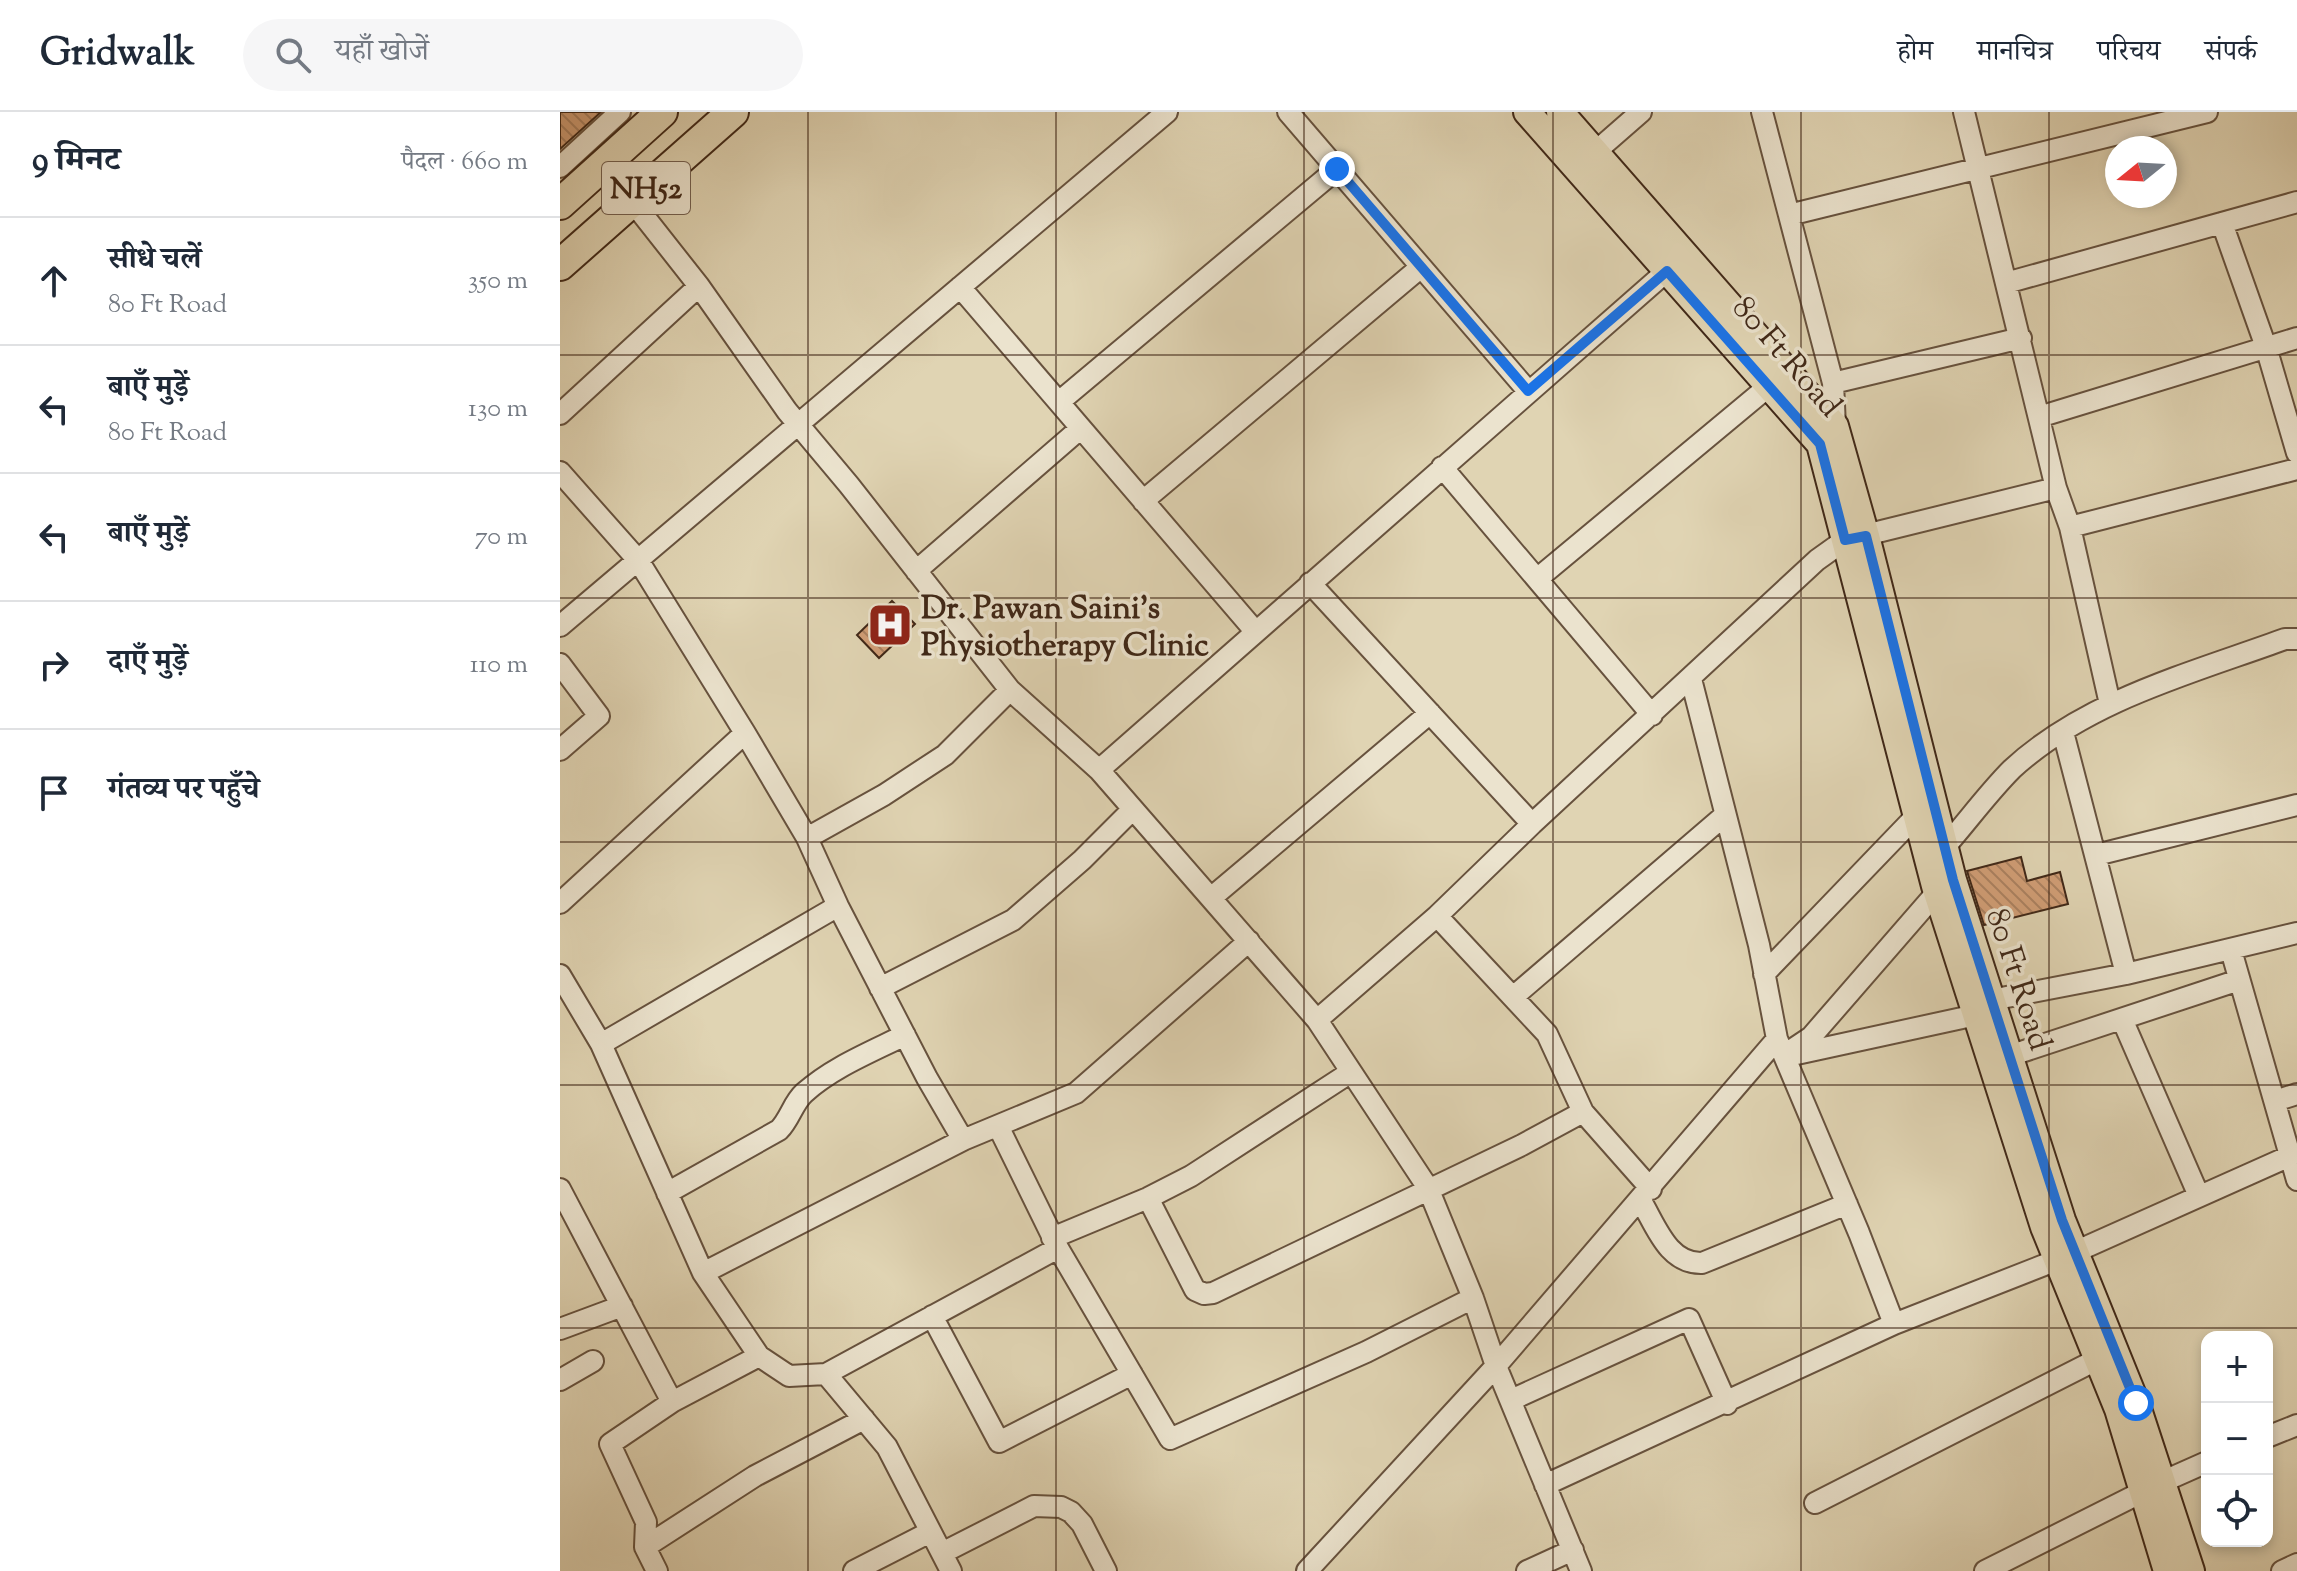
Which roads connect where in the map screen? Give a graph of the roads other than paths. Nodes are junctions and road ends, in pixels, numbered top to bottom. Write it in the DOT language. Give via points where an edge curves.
graph roads {
  1 [pos="620,112"];
  2 [pos="662,112"];
  3 [pos="733,112"];
  4 [pos="1167,112"];
  5 [pos="1288,112"];
  6 [pos="1527,112"];
  7 [pos="1560,112"];
  8 [pos="1641,112"];
  9 [pos="1762,112"];
  10 [pos="1964,112"];
  11 [pos="2207,112"];
  12 [pos="1586,160"];
  13 [pos="560,167"];
  14 [pos="1337,169"];
  15 [pos="1978,169"];
  16 [pos="632,201"];
  17 [pos="2297,202"];
  18 [pos="560,204"];
  19 [pos="1789,215"];
  20 [pos="2222,223"];
  21 [pos="560,265"];
  22 [pos="1421,267"];
  23 [pos="1667,271"];
  24 [pos="2006,283"];
  25 [pos="699,286"];
  26 [pos="960,287"];
  27 [pos="2021,338"];
  28 [pos="2297,338"];
  29 [pos="2266,347"];
  30 [pos="1833,383"];
  31 [pos="1769,386"];
  32 [pos="1528,391"];
  33 [pos="1059,402"];
  34 [pos="560,414"];
  35 [pos="2039,417"];
  36 [pos="797,423"];
  37 [pos="1835,426"];
  38 [pos="1081,428"];
  39 [pos="2297,451"];
  40 [pos="1442,467"];
  41 [pos="2297,469"];
  42 [pos="560,472"];
  43 [pos="2056,488"];
  44 [pos="1143,501"];
  45 [pos="2070,527"];
  46 [pos="1856,538"];
  47 [pos="638,560"];
  48 [pos="916,571"];
  49 [pos="1537,579"];
  50 [pos="1310,583"];
  51 [pos="560,626"];
  52 [pos="1255,631"];
  53 [pos="2297,639"];
  54 [pos="560,664"];
  55 [pos="1691,679"];
  56 [pos="1010,690"];
  57 [pos="2110,704"];
  58 [pos="1430,713"];
  59 [pos="1652,715"];
  60 [pos="2063,732"];
  61 [pos="745,733"];
  62 [pos="560,750"];
  63 [pos="1099,770"];
  64 [pos="2297,805"];
  65 [pos="1133,809"];
  66 [pos="1725,815"];
  67 [pos="1916,816"];
  68 [pos="1532,824"];
  69 [pos="807,838"];
  70 [pos="1944,848"];
  71 [pos="2096,855"];
  72 [pos="1937,892"];
  73 [pos="1211,898"];
  74 [pos="560,903"];
  75 [pos="838,906"];
  76 [pos="1437,916"];
  77 [pos="2297,933"];
  78 [pos="1249,941"];
  79 [pos="2231,950"];
  80 [pos="1764,974"];
  81 [pos="2126,974"];
  82 [pos="560,975"];
  83 [pos="2239,980"];
  84 [pos="880,988"];
  85 [pos="1513,997"];
  86 [pos="1984,1007"];
  87 [pos="2122,1019"];
  88 [pos="1317,1020"];
  89 [pos="905,1035"];
  90 [pos="601,1044"];
  91 [pos="1782,1050"];
  92 [pos="2009,1056"];
  93 [pos="1351,1072"];
  94 [pos="2297,1094"];
  95 [pos="2275,1101"];
  96 [pos="1583,1112"];
  97 [pos="998,1126"];
  98 [pos="963,1140"];
  99 [pos="2290,1156"];
  100 [pos="2297,1180"];
  101 [pos="1428,1188"];
  102 [pos="560,1190"];
  103 [pos="667,1193"];
  104 [pos="1646,1195"];
  105 [pos="2199,1196"];
  106 [pos="1148,1198"];
  107 [pos="1847,1204"];
  108 [pos="1055,1243"];
  109 [pos="2066,1256"];
  110 [pos="703,1273"];
  111 [pos="1473,1298"];
  112 [pos="622,1306"];
  113 [pos="932,1316"];
  114 [pos="1894,1324"];
  115 [pos="560,1329"];
  116 [pos="759,1356"];
  117 [pos="2098,1359"];
  118 [pos="593,1361"];
  119 [pos="1496,1366"];
  120 [pos="826,1374"];
  121 [pos="1132,1374"];
  122 [pos="560,1380"];
  123 [pos="1511,1400"];
  124 [pos="672,1402"];
  125 [pos="1727,1404"];
  126 [pos="864,1419"];
  127 [pos="2297,1425"];
  128 [pos="2273,1435"];
  129 [pos="2201,1465"];
  130 [pos="1545,1485"];
  131 [pos="2152,1486"];
  132 [pos="1815,1503"];
  133 [pos="930,1532"];
  134 [pos="645,1547"];
  135 [pos="1573,1550"];
  136 [pos="946,1562"];
  137 [pos="2297,1564"];
  138 [pos="657,1571"];
  139 [pos="854,1571"];
  140 [pos="1106,1571"];
  141 [pos="1307,1571"];
  142 [pos="1527,1571"];
  143 [pos="1581,1571"];
  144 [pos="1985,1571"];
  145 [pos="2167,1571"];
  146 [pos="2191,1571"];
  147 [pos="2282,1571"];
  1 -- 13 [label="street"];
  2 -- 18 [label="highway, NH52"];
  3 -- 16 [label="highway, NH52"];
  4 -- 26 [label="street"];
  5 -- 14 [label="street"];
  6 -- 12 [label="main road, 80 Ft Road"];
  7 -- 12 [label="main road, 80 Ft Road"];
  8 -- 12 [label="street"];
  9 -- 19 [label="street"];
  10 -- 15 [label="street"];
  11 -- 15 [label="street"];
  12 -- 23 [label="main road, 80 Ft Road"];
  12 -- 37 [label="main road, 80 Ft Road"];
  14 -- 22 [label="street"];
  14 -- 33 [label="street"];
  15 -- 19 [label="street"];
  15 -- 24 [label="street"];
  16 -- 21 [label="highway, NH52"];
  16 -- 25 [label="street"];
  17 -- 20 [label="street"];
  19 -- 30 [label="street"];
  20 -- 24 [label="street"];
  20 -- 29 [label="street"];
  22 -- 32 [label="street"];
  22 -- 44 [label="street"];
  23 -- 31 [label="main road, 80 Ft Road"];
  23 -- 32 [label="street"];
  24 -- 27 [label="street"];
  25 -- 34 [label="street"];
  25 -- 36 [label="street"];
  26 -- 33 [label="street"];
  26 -- 36 [label="street"];
  27 -- 30 [label="street"];
  27 -- 35 [label="street"];
  28 -- 29 [label="street"];
  29 -- 35 [label="street"];
  29 -- 39 [label="street"];
  30 -- 37 [label="street"];
  31 -- 46 [label="main road, 80 Ft Road" via="1820,444"];
  31 -- 49 [label="street"];
  32 -- 40 [label="street"];
  33 -- 38 [label="street"];
  35 -- 43 [label="street"];
  36 -- 47 [label="street"];
  36 -- 48 [label="street"];
  37 -- 46 [label="main road, 80 Ft Road"];
  38 -- 44 [label="street"];
  38 -- 48 [label="street"];
  40 -- 49 [label="street"];
  40 -- 50 [label="street"];
  41 -- 45 [label="street"];
  42 -- 47 [label="street"];
  43 -- 45 [label="street"];
  43 -- 46 [label="street"];
  44 -- 52 [label="street"];
  45 -- 57 [label="street"];
  46 -- 55 [label="street" via="1817,560"];
  46 -- 67 [label="main road, 80 Ft Road"];
  46 -- 70 [label="main road, 80 Ft Road"];
  47 -- 51 [label="street"];
  47 -- 61 [label="street"];
  48 -- 56 [label="street"];
  49 -- 59 [label="street"];
  50 -- 52 [label="street"];
  50 -- 58 [label="street"];
  52 -- 63 [label="street"];
  53 -- 57 [label="street"];
  54 -- 62 [label="street" via="599,716"];
  55 -- 59 [label="street"];
  55 -- 66 [label="street"];
  56 -- 63 [label="street"];
  56 -- 69 [label="street" via="945,755"];
  57 -- 60 [label="street"];
  58 -- 68 [label="street"];
  58 -- 73 [label="street"];
  59 -- 68 [label="street"];
  60 -- 70 [label="street" via="2013,769"];
  60 -- 71 [label="street"];
  61 -- 69 [label="street"];
  61 -- 74 [label="street"];
  63 -- 65 [label="street"];
  64 -- 71 [label="street"];
  65 -- 73 [label="street"];
  65 -- 84 [label="street" via="1013,920"];
  66 -- 80 [label="street"];
  66 -- 85 [label="street"];
  67 -- 72 [label="main road, 80 Ft Road"];
  67 -- 80 [label="street"];
  68 -- 76 [label="street"];
  69 -- 75 [label="street"];
  70 -- 86 [label="main road, 80 Ft Road"];
  71 -- 81 [label="street"];
  72 -- 86 [label="main road, 80 Ft Road"];
  72 -- 91 [label="street" via="1811,1037"];
  73 -- 78 [label="street"];
  75 -- 84 [label="street"];
  75 -- 90 [label="street"];
  76 -- 85 [label="street"];
  76 -- 88 [label="street"];
  77 -- 79 [label="street"];
  78 -- 88 [label="street"];
  78 -- 97 [label="street" via="1076,1093"];
  79 -- 81 [label="street"];
  79 -- 83 [label="street"];
  80 -- 91 [label="street"];
  81 -- 86 [label="street"];
  82 -- 90 [label="street"];
  83 -- 87 [label="street"];
  83 -- 95 [label="street"];
  84 -- 89 [label="street"];
  85 -- 96 [label="street" via="1547,1034"];
  86 -- 91 [label="street"];
  86 -- 92 [label="main road, 80 Ft Road"];
  86 -- 109 [label="main road, 80 Ft Road" via="2039,1212"];
  87 -- 92 [label="street"];
  87 -- 105 [label="street"];
  88 -- 93 [label="street"];
  89 -- 98 [label="street"];
  89 -- 103 [label="street" via="836,1070 801,1096 779,1130"];
  90 -- 103 [label="street"];
  91 -- 104 [label="street"];
  91 -- 107 [label="street"];
  92 -- 109 [label="main road, 80 Ft Road" via="2062,1220"];
  93 -- 101 [label="street"];
  93 -- 106 [label="street"];
  94 -- 95 [label="street"];
  95 -- 99 [label="street"];
  96 -- 101 [label="street"];
  96 -- 104 [label="street"];
  97 -- 98 [label="street"];
  97 -- 108 [label="street"];
  98 -- 110 [label="street"];
  99 -- 100 [label="street"];
  99 -- 105 [label="street"];
  101 -- 106 [label="street" via="1204,1294 1195,1290"];
  101 -- 111 [label="street"];
  102 -- 112 [label="street"];
  103 -- 110 [label="street"];
  104 -- 107 [label="street" via="1669,1248 1689,1263 1702,1263"];
  104 -- 119 [label="street"];
  105 -- 109 [label="street"];
  106 -- 108 [label="street"];
  107 -- 114 [label="street"];
  108 -- 113 [label="street"];
  108 -- 121 [label="street"];
  109 -- 114 [label="street"];
  109 -- 117 [label="main road, 80 Ft Road"];
  109 -- 131 [label="main road, 80 Ft Road" via="2136,1403"];
  110 -- 116 [label="street"];
  111 -- 119 [label="street"];
  111 -- 121 [label="street" via="1170,1439"];
  112 -- 115 [label="street"];
  112 -- 124 [label="street"];
  113 -- 120 [label="street"];
  113 -- 121 [label="street" via="999,1442"];
  114 -- 125 [label="street"];
  116 -- 120 [label="street" via="789,1376"];
  116 -- 124 [label="street"];
  117 -- 131 [label="main road, 80 Ft Road"];
  117 -- 132 [label="street"];
  118 -- 122 [label="street"];
  119 -- 123 [label="street"];
  119 -- 141 [label="street"];
  120 -- 126 [label="street"];
  123 -- 125 [label="street" via="1689,1319"];
  123 -- 130 [label="street"];
  124 -- 134 [label="street" via="610,1444 646,1522"];
  125 -- 130 [label="street"];
  126 -- 133 [label="street" via="887,1447"];
  126 -- 134 [label="street" via="755,1476"];
  127 -- 128 [label="street"];
  129 -- 131 [label="street"];
  130 -- 135 [label="street"];
  131 -- 144 [label="street"];
  131 -- 145 [label="main road, 80 Ft Road"];
  131 -- 146 [label="main road, 80 Ft Road"];
  133 -- 136 [label="street"];
  133 -- 139 [label="street"];
  134 -- 138 [label="street"];
  135 -- 142 [label="street"];
  135 -- 143 [label="street"];
  136 -- 140 [label="street" via="1034,1506 1061,1507 1082,1524"];
  137 -- 147 [label="street"];
}
